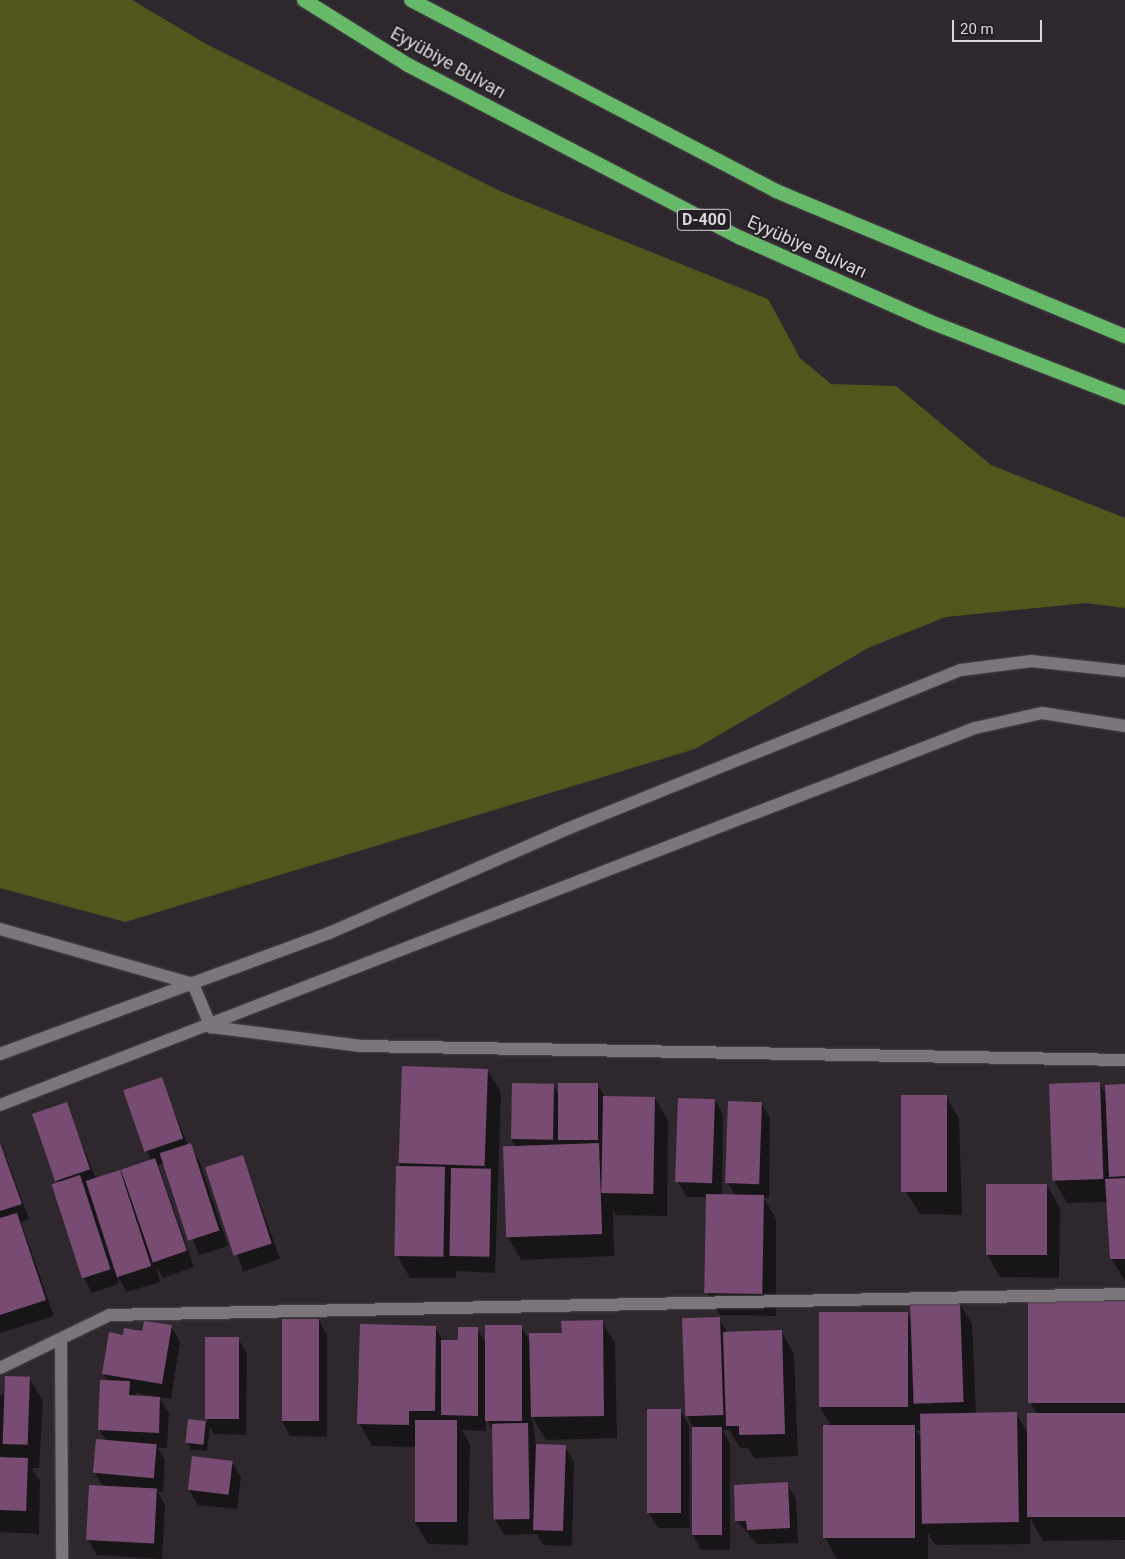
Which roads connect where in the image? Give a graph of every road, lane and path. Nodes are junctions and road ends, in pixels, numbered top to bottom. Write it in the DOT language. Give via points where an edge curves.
graph roads {
  1 [pos="304,0"];
  2 [pos="411,0"];
  3 [pos="1125,336"];
  4 [pos="1125,398"];
  5 [pos="1125,671"];
  6 [pos="1125,726"];
  7 [pos="0,929"];
  8 [pos="193,984"];
  9 [pos="211,1027"];
  10 [pos="0,1054"];
  11 [pos="1125,1060"];
  12 [pos="0,1105"];
  13 [pos="1125,1294"];
  14 [pos="61,1341"];
  15 [pos="0,1368"];
  16 [pos="62,1559"];
  1 -- 4 [label="highway, Eyyübiye Bulvarı / D-400" via="408,65 741,238 928,322"];
  2 -- 3 [label="highway, Eyyübiye Bulvarı" via="776,191"];
  5 -- 8 [label="street" via="1031,661 961,670 576,826 329,933"];
  6 -- 9 [label="street" via="1042,713 975,728"];
  7 -- 8 [label="street"];
  8 -- 9 [label="street"];
  8 -- 10 [label="street"];
  9 -- 11 [label="street" via="361,1046"];
  9 -- 12 [label="street"];
  13 -- 14 [label="street" via="163,1312 109,1315"];
  14 -- 15 [label="street"];
  14 -- 16 [label="street"];
}
